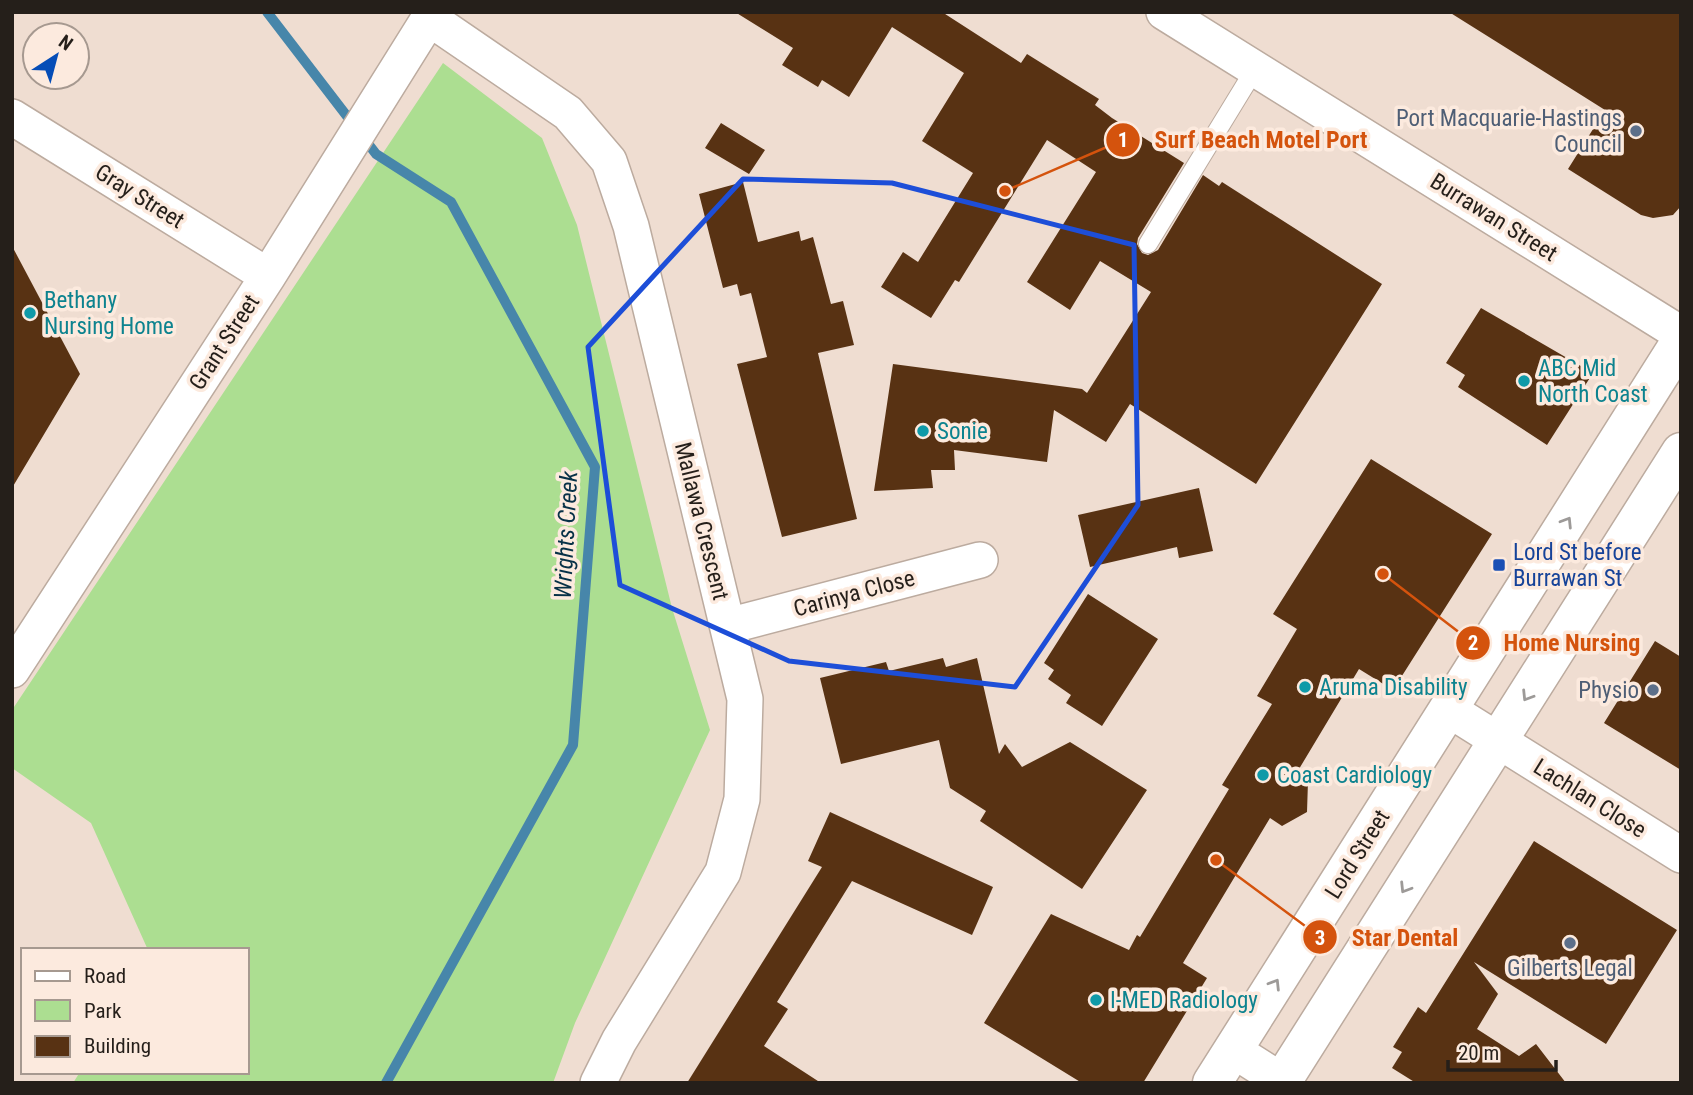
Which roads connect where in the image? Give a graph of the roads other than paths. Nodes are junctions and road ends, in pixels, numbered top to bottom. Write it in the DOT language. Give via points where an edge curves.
graph roads {
  1 [pos="1164,12"];
  2 [pos="431,15"];
  3 [pos="1255,69"];
  4 [pos="12,117"];
  5 [pos="1148,244"];
  6 [pos="268,276"];
  7 [pos="1681,334"];
  8 [pos="1681,341"];
  9 [pos="1681,452"];
  10 [pos="980,560"];
  11 [pos="728,626"];
  12 [pos="12,670"];
  13 [pos="1448,709"];
  14 [pos="1499,741"];
  15 [pos="1681,855"];
  16 [pos="1233,1050"];
  17 [pos="1283,1082"];
  18 [pos="598,1083"];
  19 [pos="1212,1083"];
  1 -- 3 [label="street, Burrawan Street"];
  2 -- 6 [label="street, Grant Street"];
  2 -- 11 [label="street, Mallawa Crescent" via="568,113 609,162 631,226"];
  3 -- 5 [label="lane"];
  3 -- 7 [label="street, Burrawan Street"];
  4 -- 6 [label="street, Gray Street"];
  6 -- 12 [label="street, Grant Street"];
  13 -- 8 [label="main road, Lord Street, one-way"];
  9 -- 14 [label="main road, one-way"];
  10 -- 11 [label="street, Carinya Close"];
  11 -- 18 [label="street, Mallawa Crescent" via="745,699 742,799 723,872"];
  13 -- 14 [label="street, Lachlan Close"];
  16 -- 13 [label="main road, Lord Street, one-way"];
  14 -- 15 [label="street, Lachlan Close"];
  14 -- 17 [label="main road, one-way"];
  16 -- 17 [label="street"];
  16 -- 19 [label="main road, Lord Street"];
}
